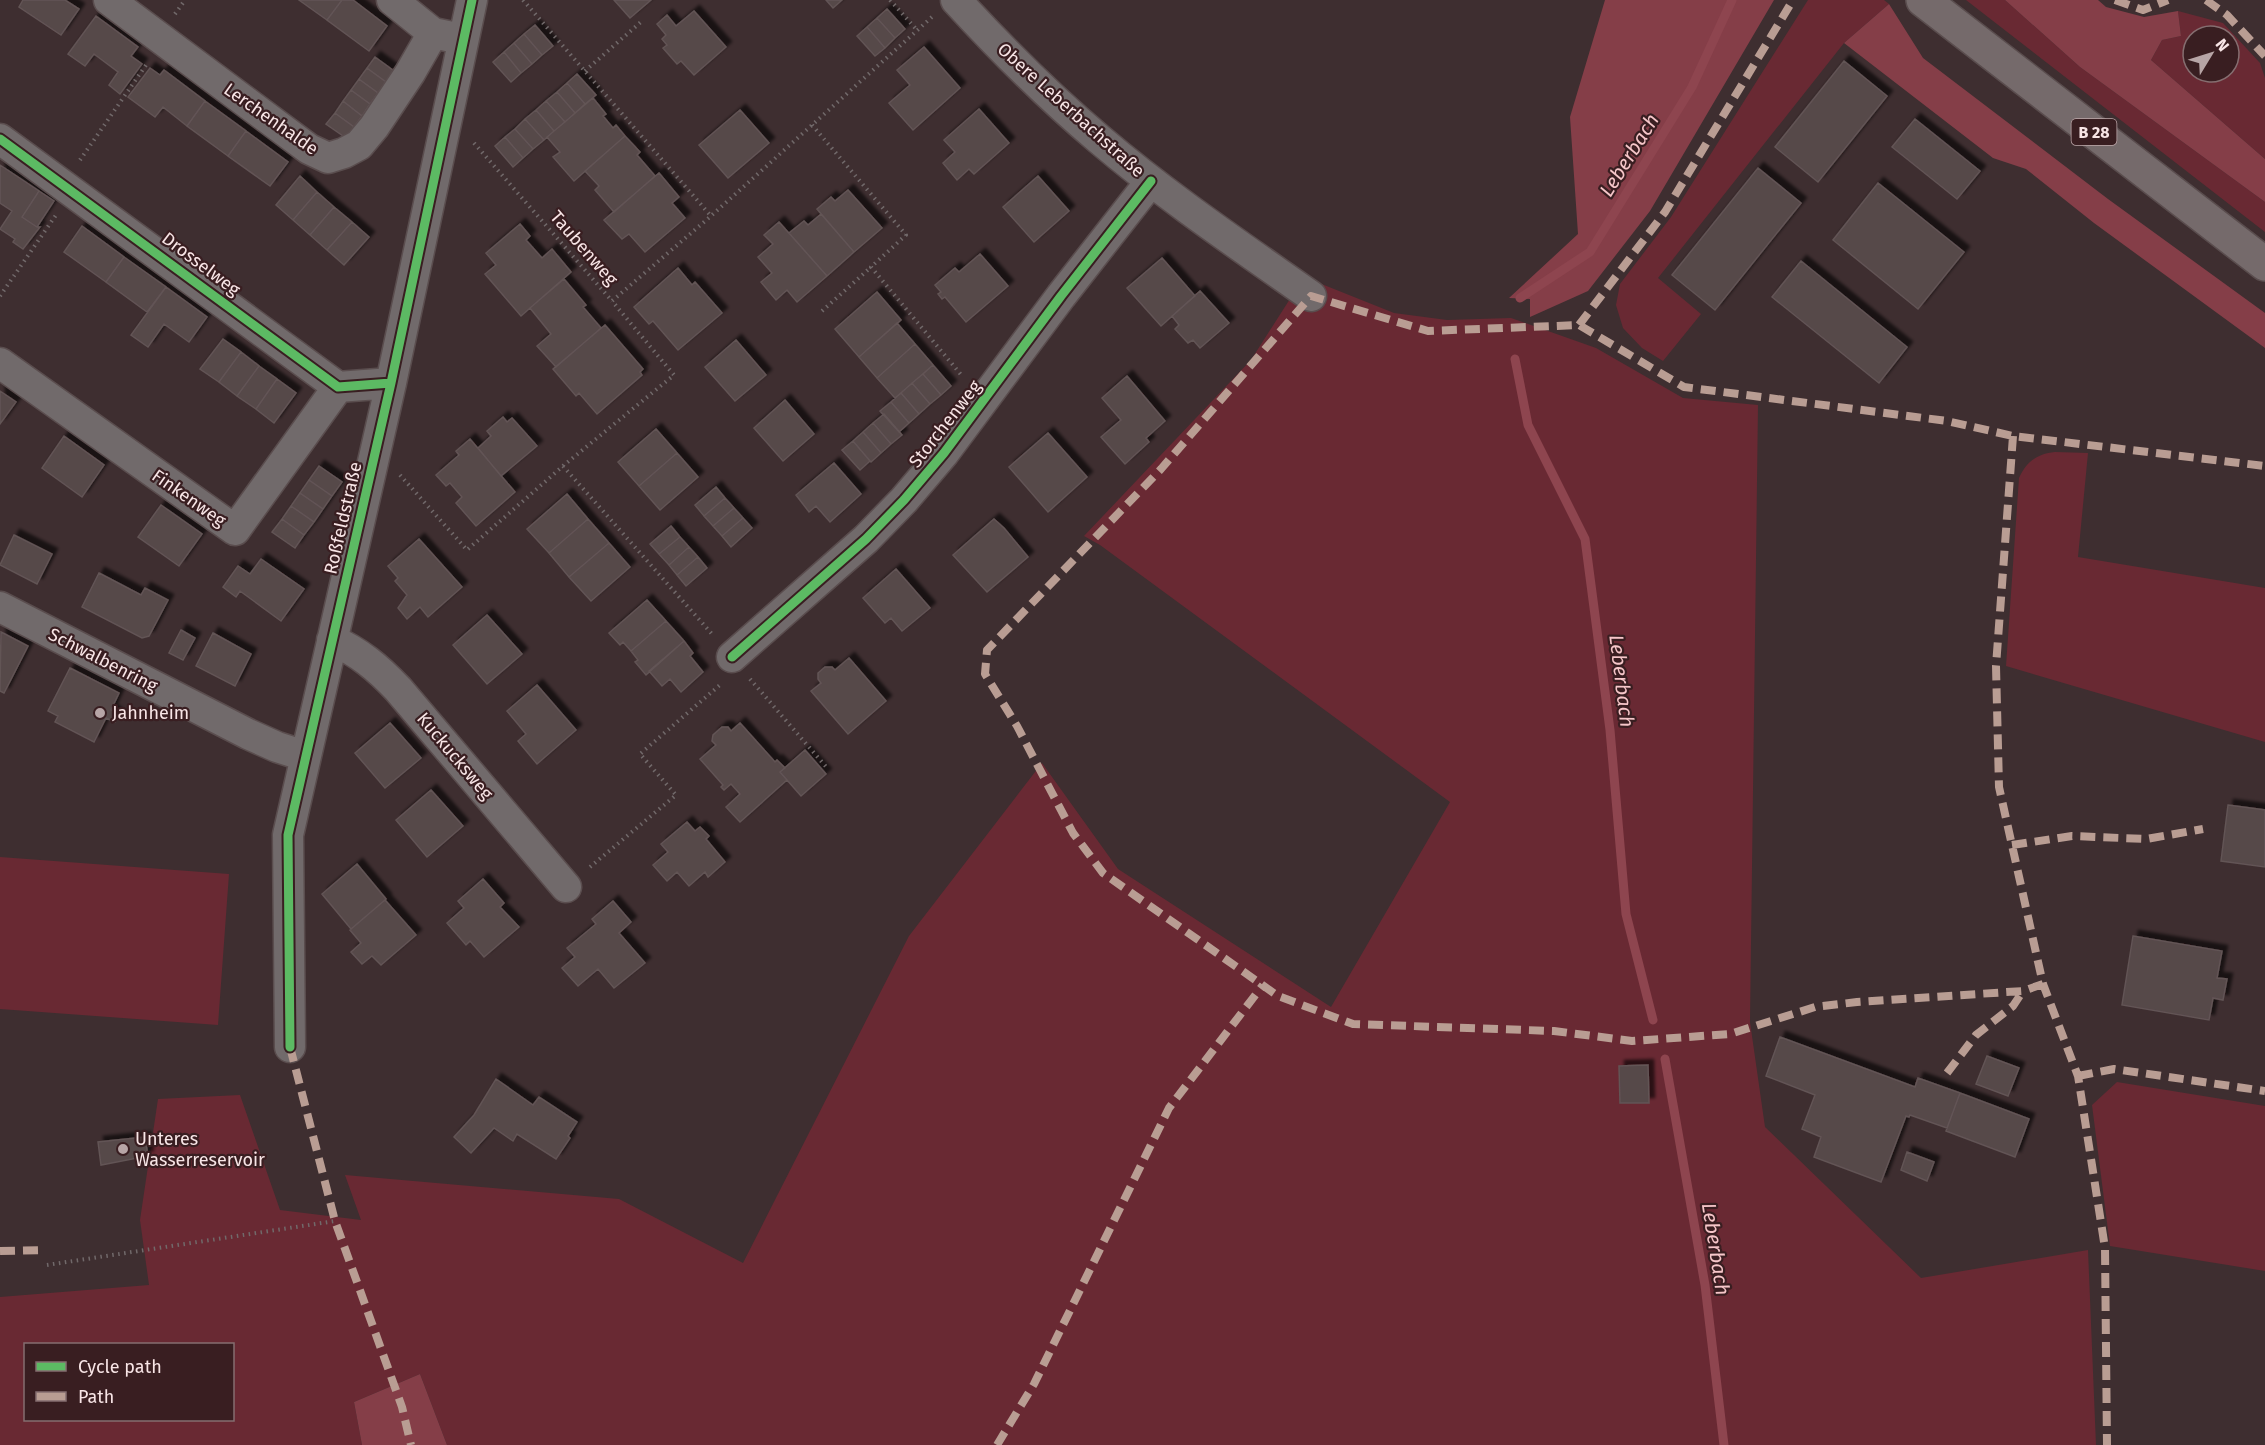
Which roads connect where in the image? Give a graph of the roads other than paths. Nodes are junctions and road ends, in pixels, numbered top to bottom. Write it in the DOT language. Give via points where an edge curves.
graph roads {
  1 [pos="109,0"];
  2 [pos="392,0"];
  3 [pos="472,0"];
  4 [pos="1923,0"];
  5 [pos="944,8"];
  6 [pos="433,33"];
  7 [pos="463,40"];
  8 [pos="0,139"];
  9 [pos="1151,181"];
  10 [pos="2265,264"];
  11 [pos="1311,296"];
  12 [pos="0,363"];
  13 [pos="391,383"];
  14 [pos="338,387"];
  15 [pos="0,608"];
  16 [pos="332,640"];
  17 [pos="736,663"];
  18 [pos="305,756"];
  19 [pos="566,887"];
  20 [pos="290,1047"];
  1 -- 6 [label="street, Lerchenhalde" via="309,149 328,158 359,144 374,127"];
  2 -- 6 [label="street"];
  3 -- 7 [label="street, Roßfeldstraße"];
  4 -- 10 [label="main road, B 28"];
  5 -- 9 [label="street, Obere Leberbachstraße"];
  6 -- 7 [label="street"];
  7 -- 13 [label="street, Roßfeldstraße"];
  8 -- 14 [label="street, Drosselweg"];
  9 -- 11 [label="street, Obere Leberbachstraße"];
  9 -- 17 [label="street, Storchenweg" via="940,459 904,500"];
  12 -- 14 [label="street, Finkenweg" via="236,530"];
  13 -- 14 [label="street"];
  13 -- 16 [label="street, Roßfeldstraße"];
  15 -- 18 [label="street, Schwalbenring" via="248,734"];
  16 -- 18 [label="street, Roßfeldstraße"];
  16 -- 19 [label="street, Kuckucksweg" via="376,666 398,689"];
  18 -- 20 [label="street, Roßfeldstraße" via="288,835"];
}
